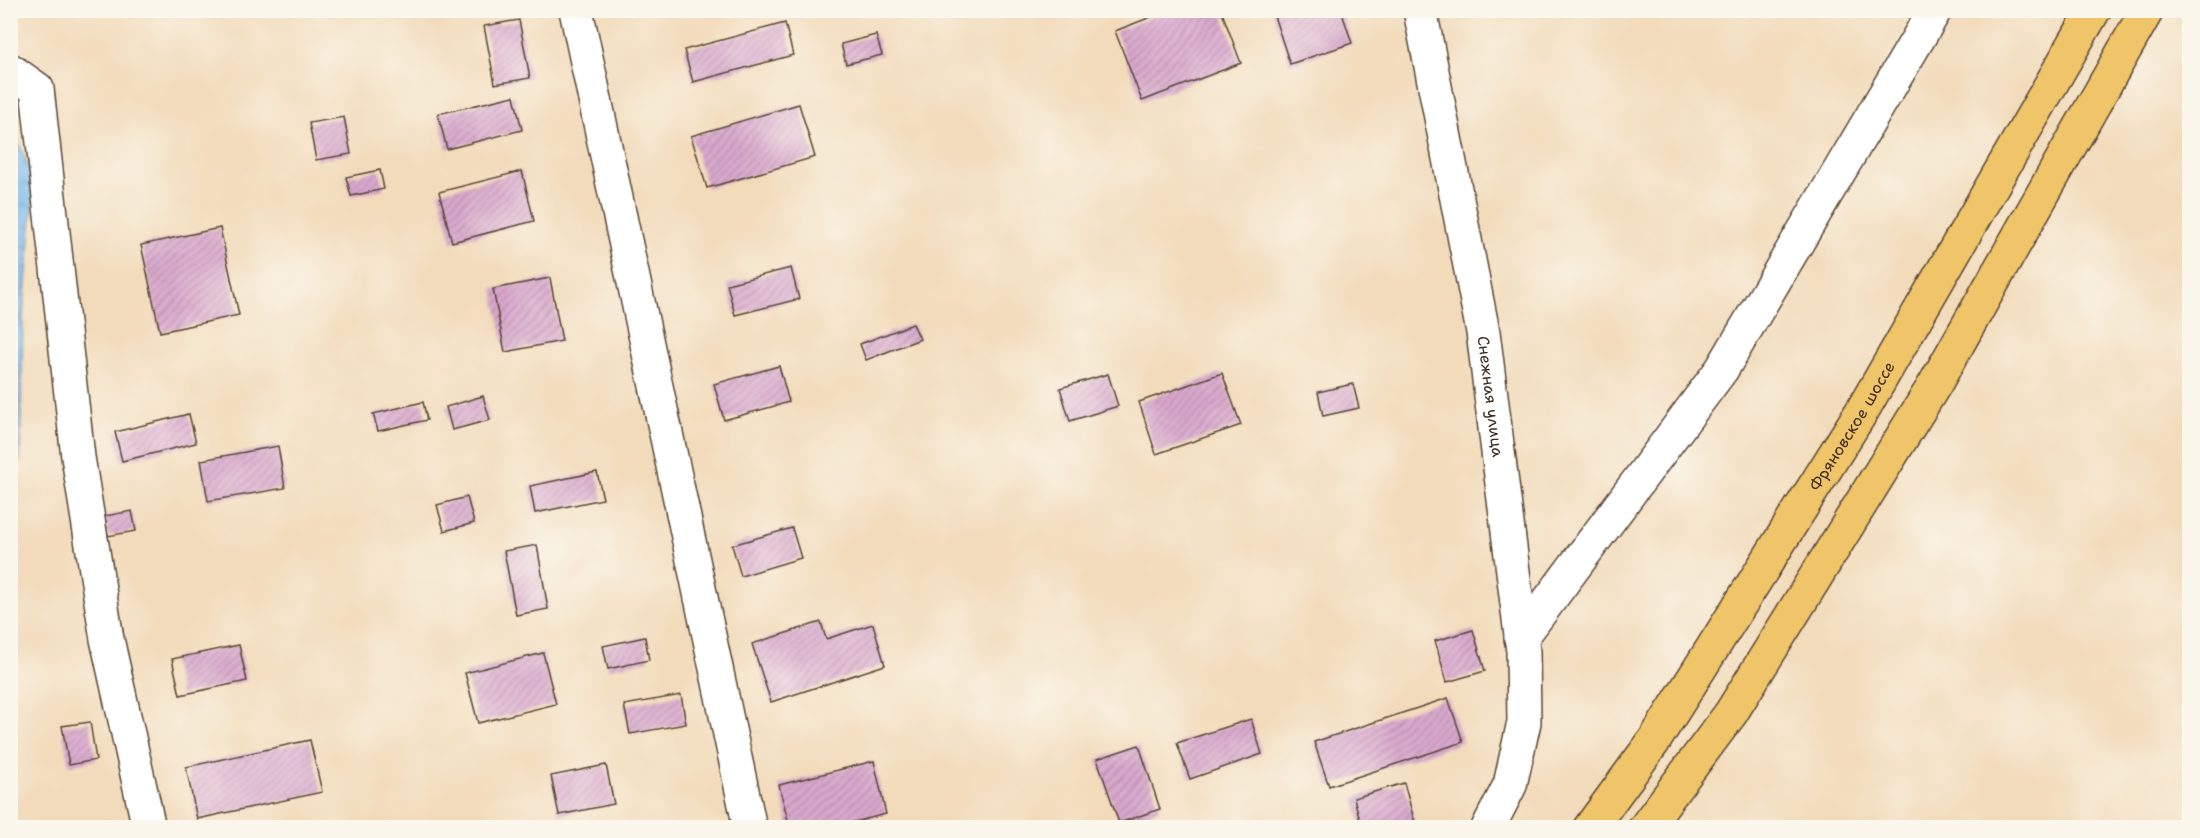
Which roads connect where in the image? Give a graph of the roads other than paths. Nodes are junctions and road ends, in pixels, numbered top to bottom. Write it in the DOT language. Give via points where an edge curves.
graph roads {
  1 [pos="576,10"];
  2 [pos="1420,10"];
  3 [pos="1935,10"];
  4 [pos="2094,10"];
  5 [pos="2147,10"];
  6 [pos="10,70"];
  7 [pos="1521,638"];
  8 [pos="149,828"];
  9 [pos="750,828"];
  10 [pos="1488,828"];
  11 [pos="1590,828"];
  12 [pos="1645,828"];
  1 -- 9 [label="street"];
  2 -- 7 [label="street, Снежная улица" via="1483,332"];
  3 -- 7 [label="street" via="1722,369"];
  4 -- 11 [label="main road, Фряновское шоссе" via="1862,411 1660,732"];
  5 -- 12 [label="main road" via="1935,384 1731,713"];
  6 -- 8 [label="street" via="37,89 78,457 106,639"];
  7 -- 10 [label="street, Снежная улица" via="1524,722 1510,785"];
}
